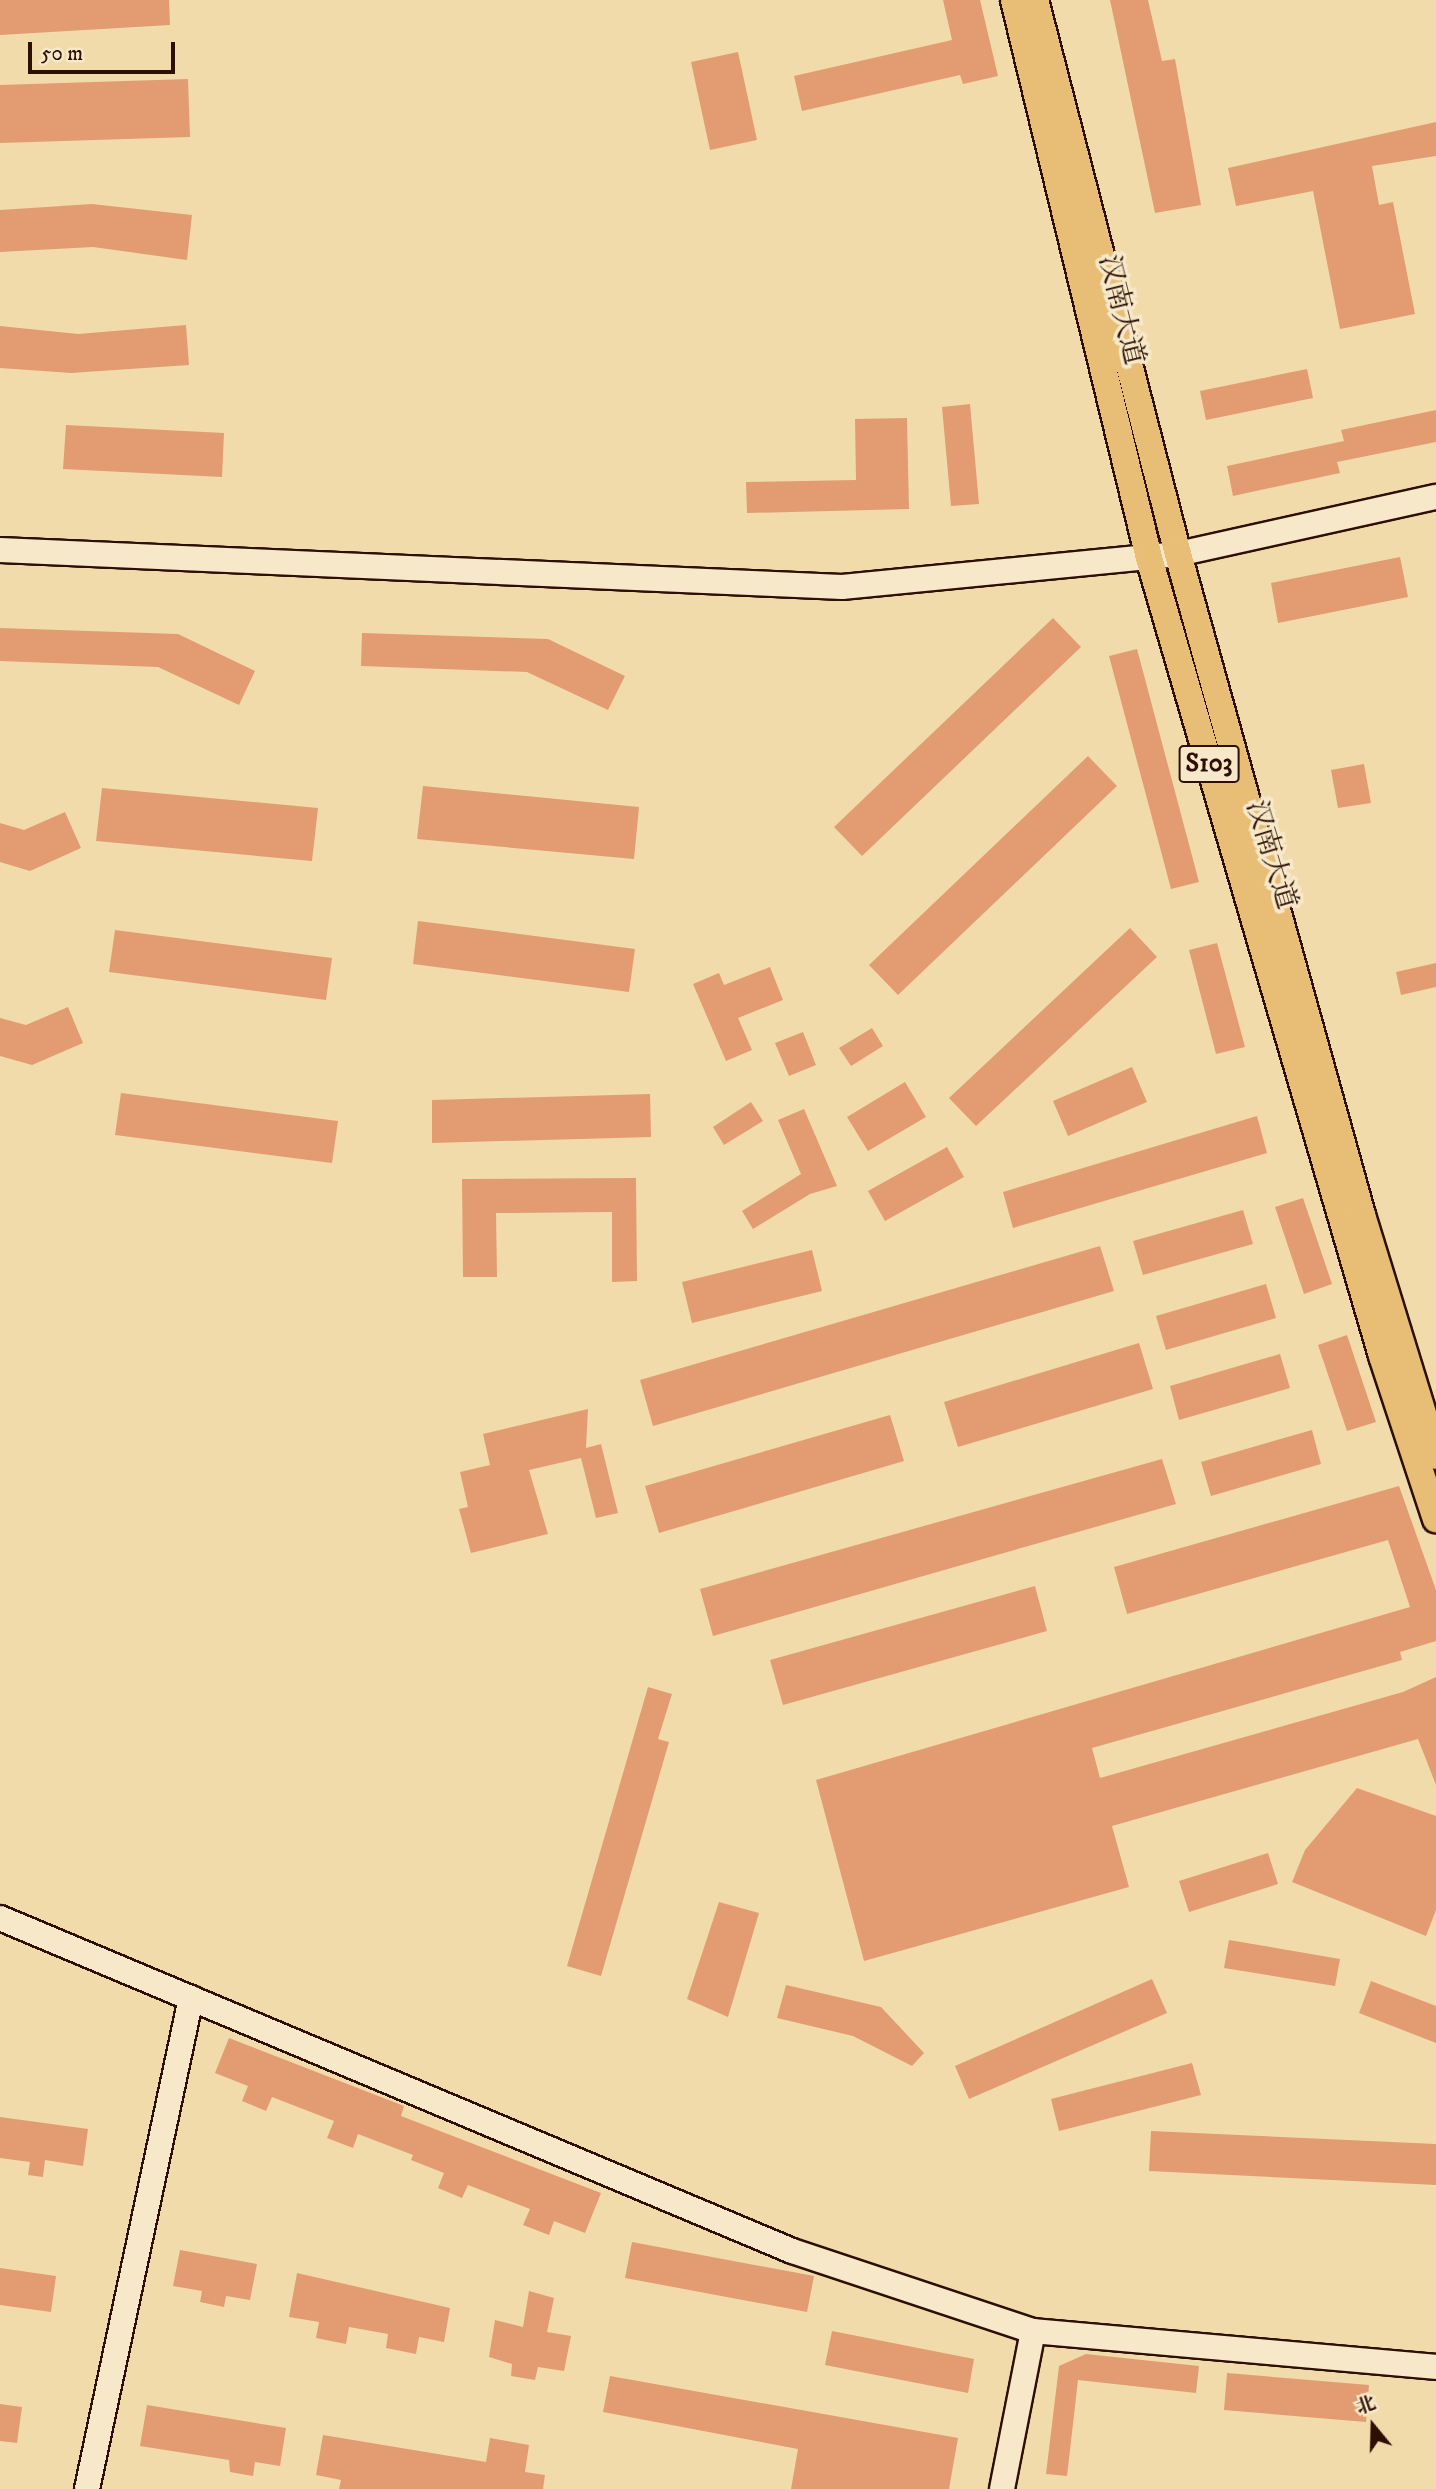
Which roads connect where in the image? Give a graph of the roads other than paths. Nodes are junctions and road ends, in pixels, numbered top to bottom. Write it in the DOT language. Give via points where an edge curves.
graph roads {
  1 [pos="1014,0"];
  2 [pos="1035,0"];
  3 [pos="1436,497"];
  4 [pos="0,550"];
  5 [pos="1178,554"];
  6 [pos="1149,558"];
  7 [pos="1436,1456"];
  8 [pos="1436,1519"];
  9 [pos="0,1918"];
  10 [pos="191,1998"];
  11 [pos="1033,2331"];
  12 [pos="1436,2367"];
  13 [pos="87,2489"];
  14 [pos="1002,2489"];
  1 -- 6 [label="main road, 汉南大道 / S103"];
  2 -- 5 [label="main road, 汉南大道 / S103"];
  3 -- 5 [label="street"];
  4 -- 6 [label="street" via="842,587"];
  5 -- 6 [label="street"];
  5 -- 7 [label="main road, 汉南大道 / S103" via="1365,1227"];
  6 -- 8 [label="main road, 汉南大道 / S103" via="1378,1344"];
  9 -- 10 [label="street"];
  10 -- 11 [label="street" via="792,2251"];
  10 -- 13 [label="street"];
  11 -- 12 [label="street"];
  11 -- 14 [label="street"];
}
